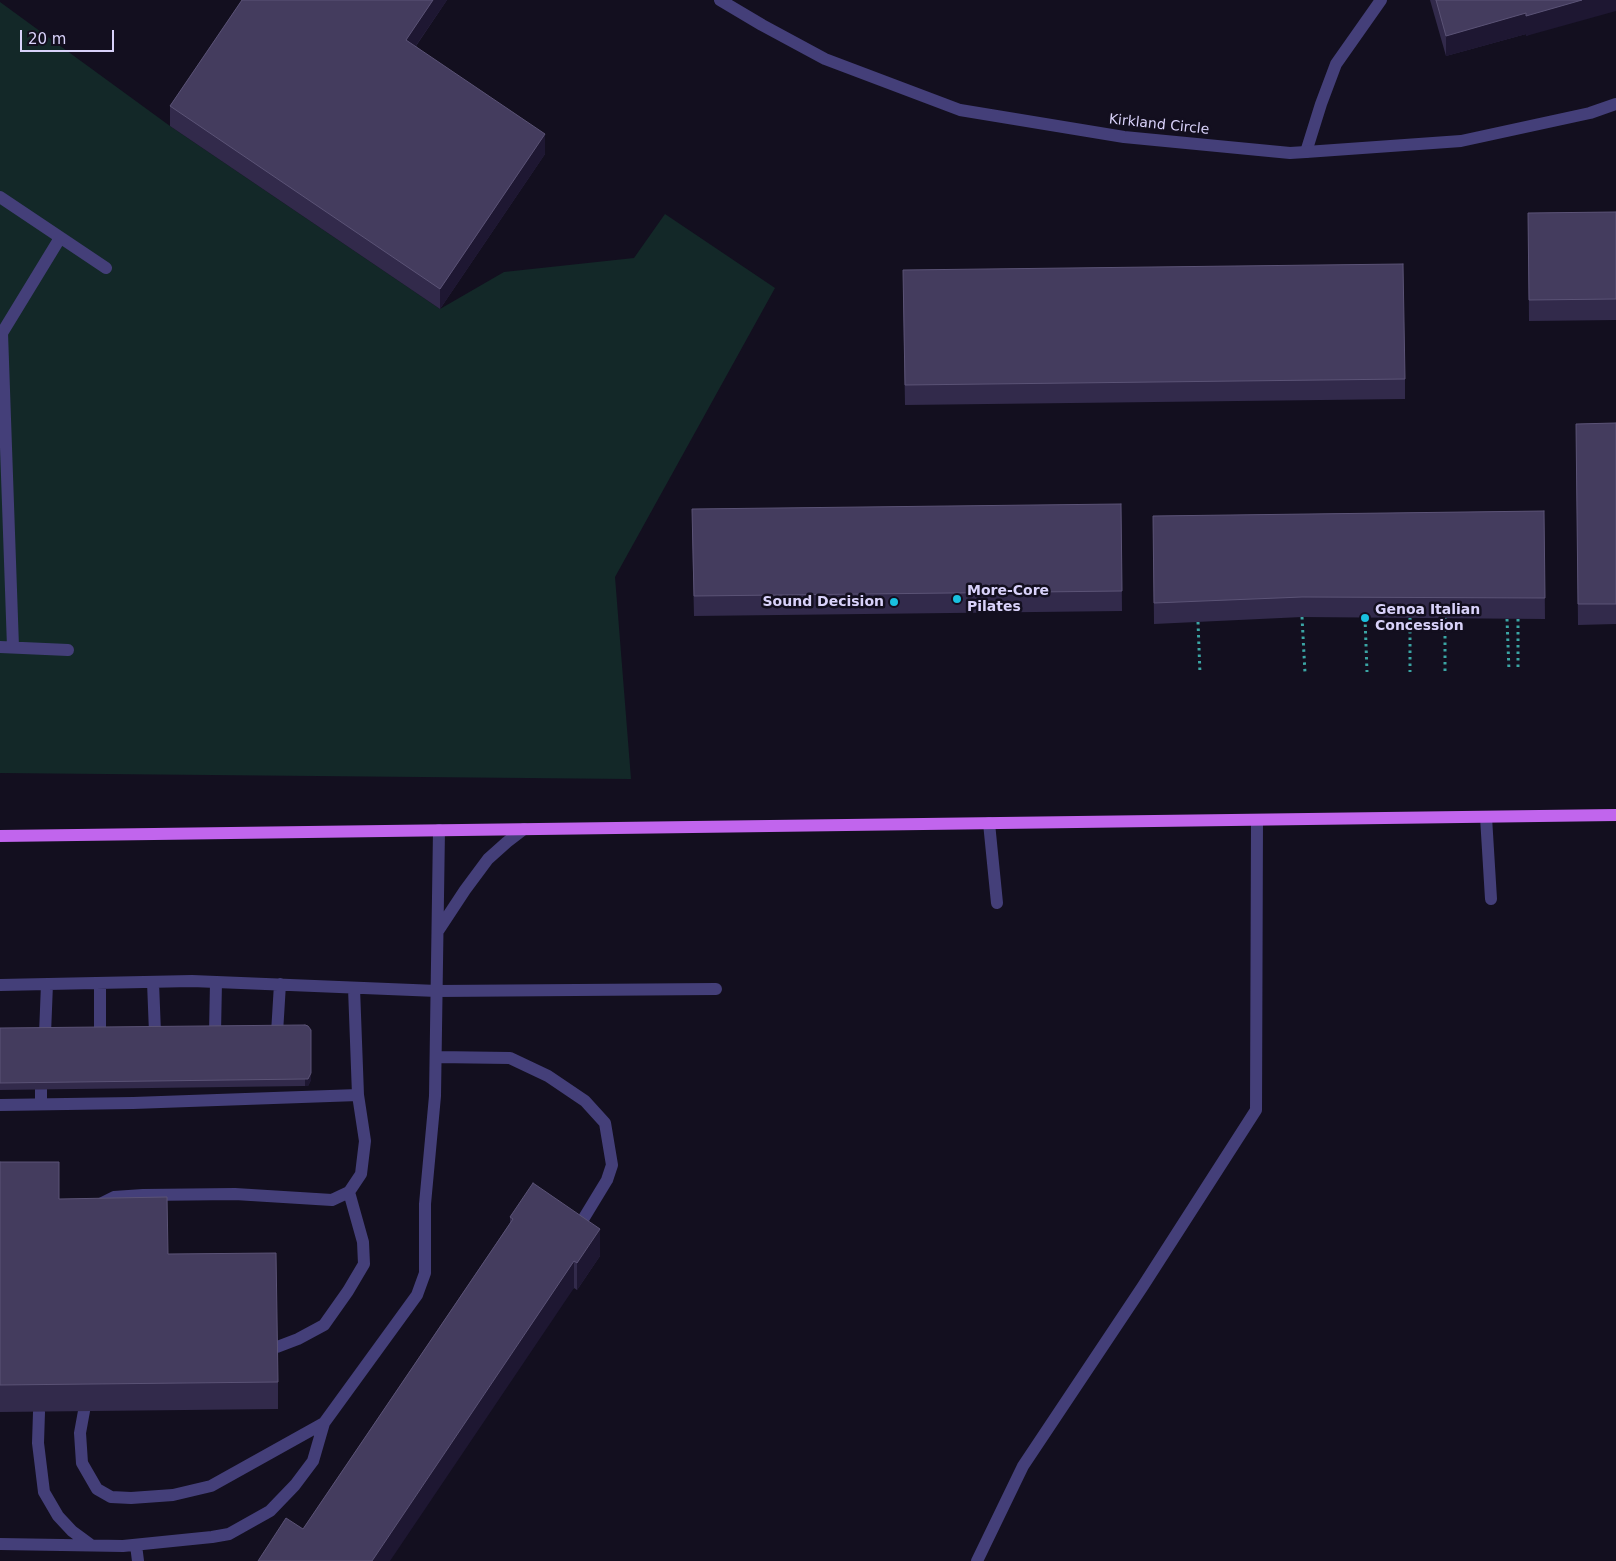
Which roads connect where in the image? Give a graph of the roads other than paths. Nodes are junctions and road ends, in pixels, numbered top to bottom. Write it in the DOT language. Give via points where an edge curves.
graph roads {
  1 [pos="720,0"];
  2 [pos="1381,0"];
  3 [pos="736,4"];
  4 [pos="1616,104"];
  5 [pos="1306,152"];
  6 [pos="0,198"];
  7 [pos="60,238"];
  8 [pos="106,268"];
  9 [pos="1,333"];
  10 [pos="6,647"];
  11 [pos="68,650"];
  12 [pos="1616,815"];
  13 [pos="1486,816"];
  14 [pos="1257,820"];
  15 [pos="989,824"];
  16 [pos="524,829"];
  17 [pos="439,830"];
  18 [pos="0,836"];
  19 [pos="1491,899"];
  20 [pos="996,903"];
  21 [pos="438,931"];
  22 [pos="153,982"];
  23 [pos="216,982"];
  24 [pos="48,984"];
  25 [pos="100,984"];
  26 [pos="280,984"];
  27 [pos="0,985"];
  28 [pos="354,988"];
  29 [pos="716,989"];
  30 [pos="437,991"];
  31 [pos="155,1033"];
  32 [pos="215,1033"];
  33 [pos="276,1033"];
  34 [pos="45,1034"];
  35 [pos="100,1035"];
  36 [pos="436,1057"];
  37 [pos="41,1087"];
  38 [pos="215,1087"];
  39 [pos="358,1095"];
  40 [pos="216,1100"];
  41 [pos="0,1104"];
  42 [pos="41,1104"];
  43 [pos="349,1192"];
  44 [pos="87,1216"];
  45 [pos="570,1242"];
  46 [pos="277,1347"];
  47 [pos="84,1411"];
  48 [pos="39,1412"];
  49 [pos="324,1423"];
  50 [pos="0,1544"];
  51 [pos="91,1545"];
  52 [pos="136,1545"];
  53 [pos="138,1561"];
  54 [pos="977,1561"];
  1 -- 3 [label="street, Kirkland Circle"];
  2 -- 5 [label="street" via="1336,64"];
  3 -- 5 [label="street, Kirkland Circle" via="762,25 825,59 960,110 1124,137"];
  4 -- 5 [label="street, Kirkland Circle" via="1590,113 1461,141"];
  6 -- 7 [label="street"];
  7 -- 8 [label="street"];
  7 -- 9 [label="street"];
  9 -- 10 [label="street"];
  10 -- 11 [label="street"];
  12 -- 13 [label="main road"];
  13 -- 14 [label="main road"];
  13 -- 19 [label="street"];
  14 -- 15 [label="main road"];
  14 -- 54 [label="street" via="1256,1110 1023,1466"];
  15 -- 16 [label="main road"];
  15 -- 20 [label="street"];
  16 -- 17 [label="main road"];
  16 -- 21 [label="street" via="488,860"];
  17 -- 18 [label="main road"];
  17 -- 21 [label="street"];
  21 -- 30 [label="street"];
  22 -- 23 [label="street"];
  22 -- 25 [label="street"];
  22 -- 31 [label="street"];
  23 -- 26 [label="street"];
  23 -- 32 [label="street"];
  24 -- 25 [label="street"];
  24 -- 27 [label="street"];
  24 -- 34 [label="street"];
  25 -- 35 [label="street"];
  26 -- 28 [label="street"];
  26 -- 33 [label="street"];
  28 -- 30 [label="street"];
  28 -- 39 [label="street"];
  29 -- 30 [label="street"];
  30 -- 36 [label="street"];
  36 -- 45 [label="street" via="510,1058 548,1076 585,1101 605,1123 612,1165 607,1180"];
  36 -- 49 [label="street" via="425,1204 425,1273 416,1295"];
  37 -- 42 [label="street"];
  38 -- 40 [label="street"];
  39 -- 40 [label="street" via="272,1093"];
  39 -- 43 [label="street" via="365,1141 361,1174"];
  40 -- 42 [label="street" via="155,1097"];
  41 -- 42 [label="street"];
  43 -- 44 [label="street" via="332,1200 235,1194 114,1197 97,1205"];
  43 -- 46 [label="street" via="363,1242 364,1264 324,1324 298,1340"];
  47 -- 49 [label="street" via="80,1433 82,1463 97,1490 111,1497 174,1495 212,1486"];
  48 -- 51 [label="street" via="38,1443 44,1492 58,1516"];
  49 -- 52 [label="street" via="313,1461 295,1486 270,1511 229,1534"];
  50 -- 51 [label="street"];
  51 -- 52 [label="street"];
  52 -- 53 [label="street"];
}
